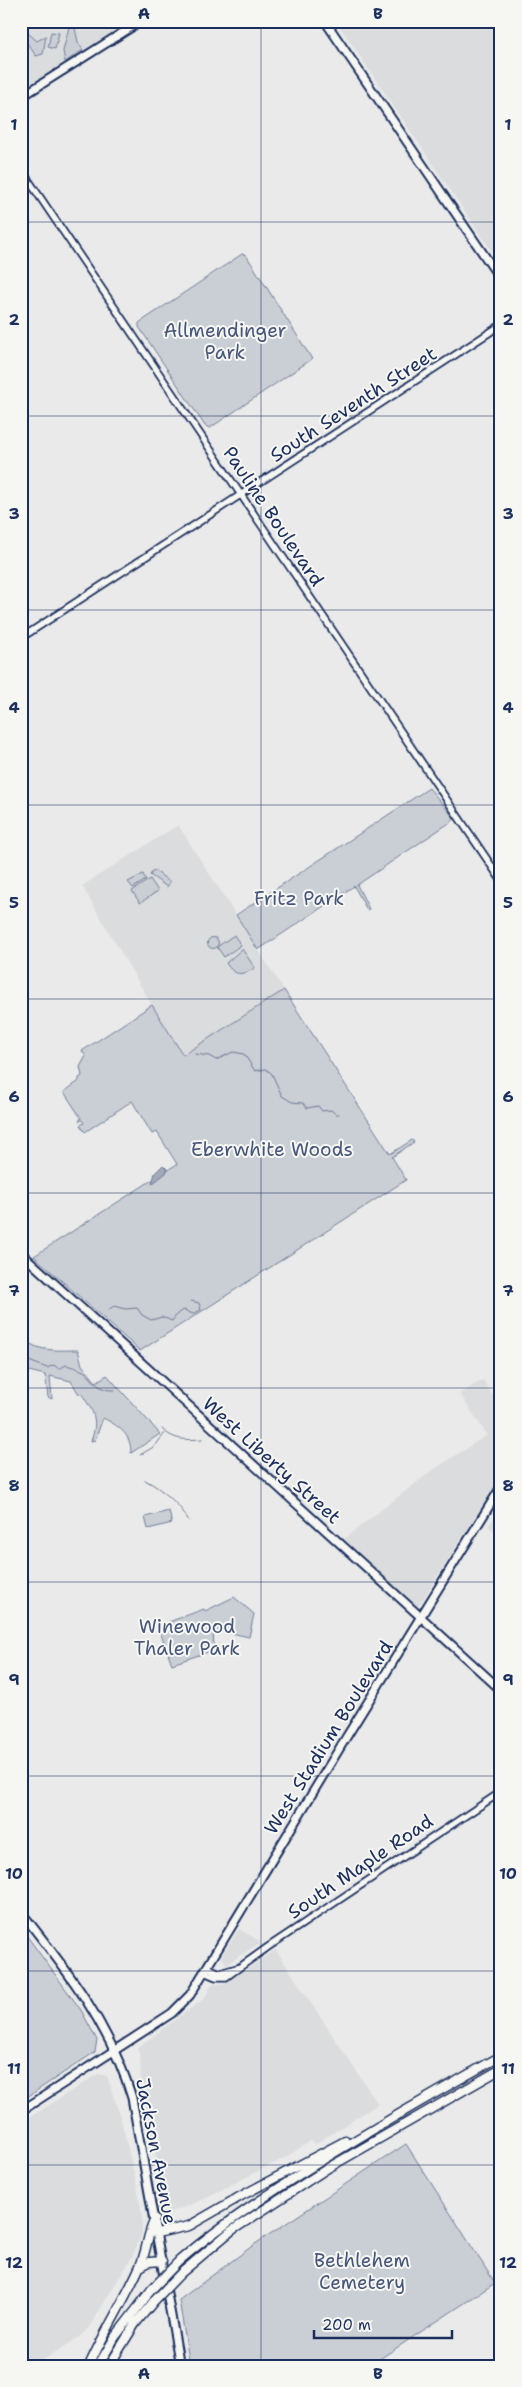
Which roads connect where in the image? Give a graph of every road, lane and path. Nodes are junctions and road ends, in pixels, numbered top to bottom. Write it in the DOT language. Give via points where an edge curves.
graph roads {
  1 [pos="141,21"];
  2 [pos="326,21"];
  3 [pos="21,97"];
  4 [pos="21,169"];
  5 [pos="501,280"];
  6 [pos="501,325"];
  7 [pos="241,495"];
  8 [pos="21,638"];
  9 [pos="501,880"];
  10 [pos="21,1253"];
  11 [pos="501,1488"];
  12 [pos="421,1617"];
  13 [pos="501,1690"];
  14 [pos="501,1792"];
  15 [pos="21,1912"];
  16 [pos="206,1970"];
  17 [pos="116,2050"];
  18 [pos="501,2056"];
  19 [pos="501,2069"];
  20 [pos="21,2112"];
  21 [pos="374,2128"];
  22 [pos="155,2219"];
  23 [pos="157,2233"];
  24 [pos="162,2261"];
  25 [pos="140,2268"];
  26 [pos="89,2366"];
  27 [pos="98,2366"];
  28 [pos="109,2366"];
  29 [pos="180,2366"];
  1 -- 3 [label="main road"];
  2 -- 5 [label="main road"];
  4 -- 7 [label="street, Pauline Boulevard"];
  6 -- 7 [label="street, South Seventh Street"];
  7 -- 8 [label="street, South Seventh Street"];
  7 -- 9 [label="street, Pauline Boulevard"];
  10 -- 12 [label="main road, West Liberty Street"];
  11 -- 12 [label="main road, West Stadium Boulevard"];
  12 -- 13 [label="main road, West Liberty Street"];
  12 -- 16 [label="main road, West Stadium Boulevard"];
  14 -- 16 [label="street, South Maple Road" via="237,1968 220,1973"];
  15 -- 17 [label="main road, Jackson Avenue" via="86,1997"];
  16 -- 17 [label="main road, West Stadium Boulevard" via="183,2004"];
  17 -- 20 [label="main road"];
  17 -- 22 [label="main road, Jackson Avenue" via="132,2098"];
  18 -- 21 [label="highway"];
  19 -- 28 [label="highway, bridge" via="328,2168 231,2231 181,2273 154,2301 135,2324"];
  21 -- 23 [label="highway" via="188,2226"];
  21 -- 27 [label="highway, bridge" via="209,2234 152,2289 115,2337"];
  22 -- 23 [label="main road, Jackson Avenue"];
  22 -- 25 [label="highway" via="149,2229"];
  23 -- 24 [label="main road, Jackson Avenue"];
  24 -- 25 [label="highway" via="149,2262"];
  24 -- 29 [label="main road, Jackson Avenue"];
  25 -- 26 [label="highway"];
}
